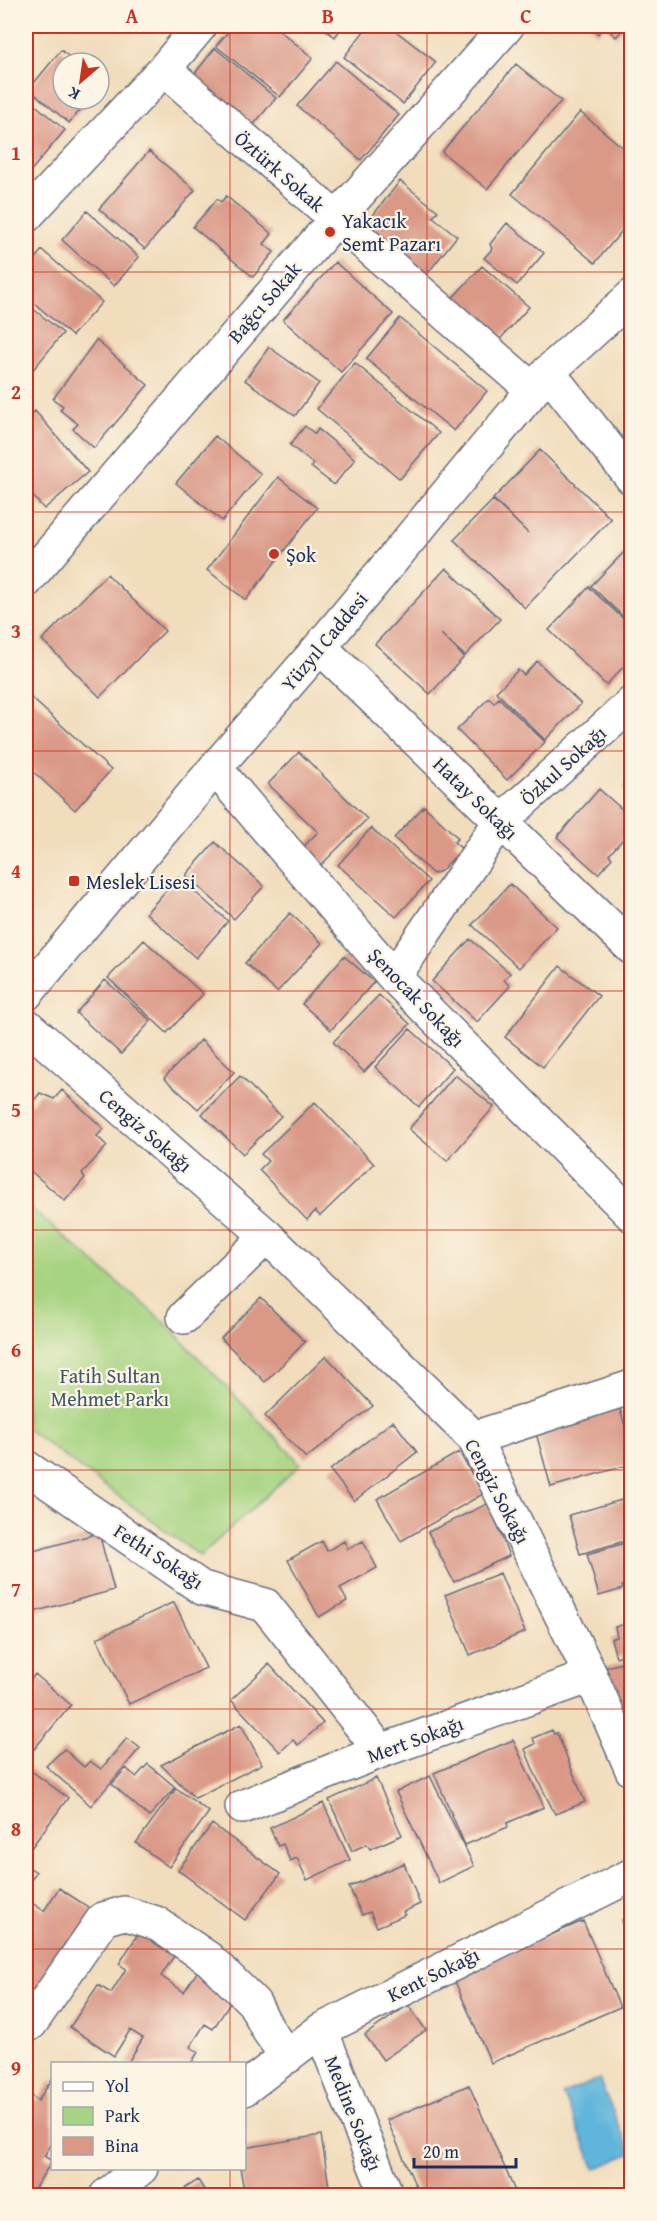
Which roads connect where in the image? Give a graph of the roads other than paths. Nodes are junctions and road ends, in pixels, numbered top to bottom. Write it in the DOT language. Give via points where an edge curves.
graph roads {
  1 [pos="200,26"];
  2 [pos="507,26"];
  3 [pos="164,69"];
  4 [pos="26,216"];
  5 [pos="335,220"];
  6 [pos="632,296"];
  7 [pos="540,381"];
  8 [pos="632,478"];
  9 [pos="26,581"];
  10 [pos="320,647"];
  11 [pos="632,703"];
  12 [pos="216,768"];
  13 [pos="500,822"];
  14 [pos="632,948"];
  15 [pos="394,977"];
  16 [pos="26,994"];
  17 [pos="26,1024"];
  18 [pos="632,1215"];
  19 [pos="267,1236"];
  20 [pos="184,1317"];
  21 [pos="632,1387"];
  22 [pos="474,1438"];
  23 [pos="26,1467"];
  24 [pos="591,1676"];
  25 [pos="381,1751"];
  26 [pos="632,1770"];
  27 [pos="242,1807"];
  28 [pos="632,1875"];
  29 [pos="26,2025"];
  30 [pos="321,2030"];
  31 [pos="287,2057"];
  32 [pos="246,2088"];
  33 [pos="140,2170"];
  34 [pos="106,2196"];
  35 [pos="387,2196"];
  1 -- 3 [label="street"];
  2 -- 5 [label="street, Bağcı Sokak"];
  3 -- 4 [label="street"];
  3 -- 5 [label="street, Öztürk Sokak"];
  5 -- 7 [label="street, Öztürk Sokak"];
  5 -- 9 [label="street, Bağcı Sokak"];
  6 -- 7 [label="street, Yüzyıl Caddesi"];
  7 -- 8 [label="street, Öztürk Sokak"];
  7 -- 10 [label="street, Yüzyıl Caddesi"];
  10 -- 12 [label="street, Yüzyıl Caddesi"];
  10 -- 13 [label="street, Hatay Sokağı"];
  11 -- 13 [label="street, Özkul Sokağı"];
  12 -- 15 [label="street, Şenocak Sokağı"];
  12 -- 16 [label="street, Yüzyıl Caddesi"];
  13 -- 14 [label="street, Hatay Sokağı"];
  13 -- 15 [label="street, Özkul Sokağı"];
  15 -- 18 [label="street, Şenocak Sokağı"];
  17 -- 19 [label="street, Cengiz Sokağı"];
  19 -- 20 [label="street"];
  19 -- 22 [label="street, Cengiz Sokağı"];
  21 -- 22 [label="street"];
  22 -- 24 [label="street, Cengiz Sokağı"];
  23 -- 25 [label="street, Fethi Sokağı" via="202,1588 265,1605"];
  24 -- 25 [label="street, Mert Sokağı"];
  24 -- 26 [label="street, Cengiz Sokağı"];
  25 -- 27 [label="street, Mert Sokağı"];
  28 -- 30 [label="street, Kent Sokağı"];
  29 -- 31 [label="street" via="103,1919 124,1913 156,1923 209,1959 254,2003"];
  30 -- 31 [label="street, Kent Sokağı"];
  30 -- 35 [label="street, Medine Sokağı"];
  31 -- 32 [label="street, Kent Sokağı"];
  33 -- 34 [label="street"];
}
